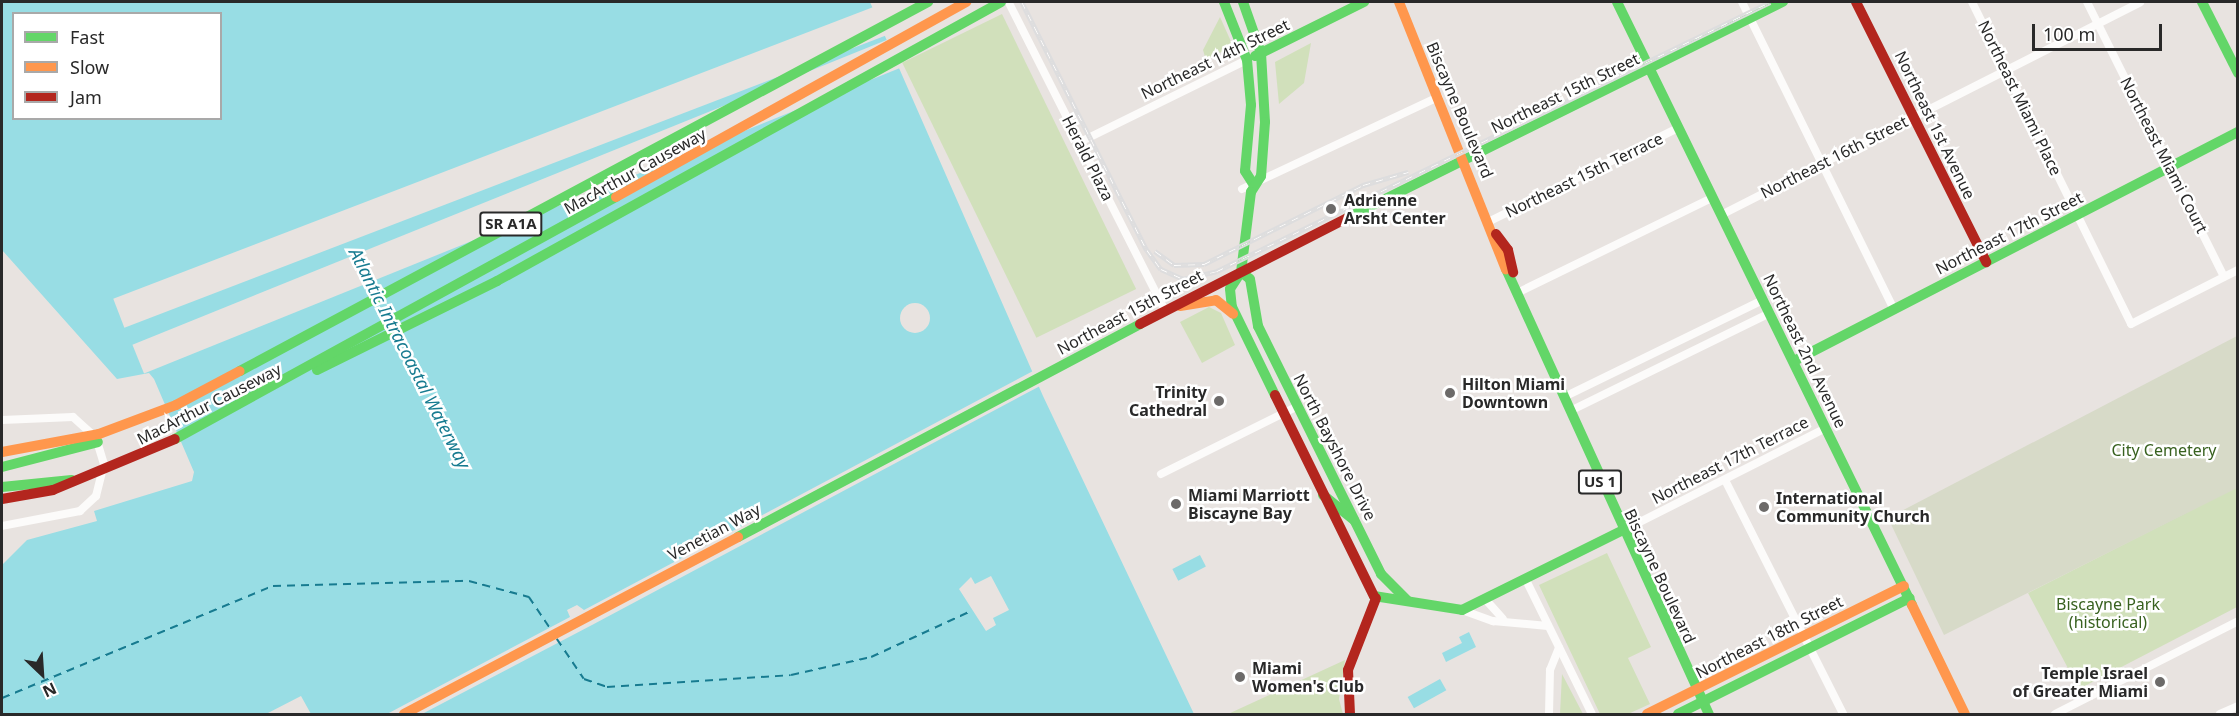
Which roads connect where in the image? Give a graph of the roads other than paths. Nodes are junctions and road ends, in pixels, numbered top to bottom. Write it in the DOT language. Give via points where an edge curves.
graph roads {
  1 [pos="928,2"];
  2 [pos="966,2"];
  3 [pos="1224,2"];
  4 [pos="1243,2"];
  5 [pos="1364,2"];
  6 [pos="1399,2"];
  7 [pos="1617,2"];
  8 [pos="1742,2"];
  9 [pos="1784,2"];
  10 [pos="1856,2"];
  11 [pos="1972,2"];
  12 [pos="2087,2"];
  13 [pos="2140,2"];
  14 [pos="2202,2"];
  15 [pos="1006,3"];
  16 [pos="1748,20"];
  17 [pos="2098,23"];
  18 [pos="1262,53"];
  19 [pos="1247,60"];
  20 [pos="1649,69"];
  21 [pos="2006,70"];
  22 [pos="2238,73"];
  23 [pos="1438,97"];
  24 [pos="1914,117"];
  25 [pos="1678,128"];
  26 [pos="2238,132"];
  27 [pos="1080,142"];
  28 [pos="1464,159"];
  29 [pos="1820,165"];
  30 [pos="2170,167"];
  31 [pos="1253,184"];
  32 [pos="1242,189"];
  33 [pos="1712,198"];
  34 [pos="1720,215"];
  35 [pos="2078,215"];
  36 [pos="1492,226"];
  37 [pos="1986,262"];
  38 [pos="2238,270"];
  39 [pos="1241,272"];
  40 [pos="2224,276"];
  41 [pos="1517,288"];
  42 [pos="1763,300"];
  43 [pos="1165,310"];
  44 [pos="1894,310"];
  45 [pos="1770,313"];
  46 [pos="1233,314"];
  47 [pos="1794,361"];
  48 [pos="303,372"];
  49 [pos="1039,377"];
  50 [pos="1564,397"];
  51 [pos="1298,406"];
  52 [pos="1570,411"];
  53 [pos="162,412"];
  54 [pos="1283,414"];
  55 [pos="2,420"];
  56 [pos="1826,428"];
  57 [pos="2,452"];
  58 [pos="2,467"];
  59 [pos="1161,474"];
  60 [pos="74,480"];
  61 [pos="1725,480"];
  62 [pos="2,487"];
  63 [pos="1323,495"];
  64 [pos="2,499"];
  65 [pos="1354,520"];
  66 [pos="2,526"];
  67 [pos="1360,530"];
  68 [pos="1621,531"];
  69 [pos="1352,554"];
  70 [pos="1359,567"];
  71 [pos="1381,574"];
  72 [pos="1526,580"];
  73 [pos="1904,586"];
  74 [pos="1376,598"];
  75 [pos="1910,598"];
  76 [pos="1407,600"];
  77 [pos="1486,600"];
  78 [pos="1462,610"];
  79 [pos="1508,621"];
  80 [pos="2238,621"];
  81 [pos="1548,626"];
  82 [pos="1804,636"];
  83 [pos="1559,648"];
  84 [pos="1810,648"];
  85 [pos="1697,690"];
  86 [pos="1703,702"];
  87 [pos="2238,706"];
  88 [pos="404,714"];
  89 [pos="1350,714"];
  90 [pos="1549,714"];
  91 [pos="1592,714"];
  92 [pos="1647,714"];
  93 [pos="1678,714"];
  94 [pos="1709,714"];
  95 [pos="1843,714"];
  96 [pos="1965,714"];
  97 [pos="2055,714"];
  98 [pos="2220,714"];
  1 -- 53 [label="main road, MacArthur Causeway / SR A1A"];
  2 -- 48 [label="main road, MacArthur Causeway / SR A1A"];
  3 -- 19 [label="main road, North Bayshore Drive"];
  4 -- 18 [label="main road, North Bayshore Drive"];
  5 -- 18 [label="main road, Northeast 14th Street"];
  6 -- 23 [label="main road, Biscayne Boulevard / US 1"];
  7 -- 20 [label="main road, Northeast 2nd Avenue"];
  8 -- 16 [label="street"];
  9 -- 16 [label="main road, Northeast 15th Street"];
  10 -- 24 [label="main road, Northeast 1st Avenue"];
  11 -- 21 [label="street, Northeast Miami Place"];
  12 -- 17 [label="street, Northeast Miami Court"];
  13 -- 17 [label="street, Northeast 16th Street"];
  14 -- 22 [label="main road"];
  15 -- 27 [label="street, Herald Plaza"];
  15 -- 48 [label="main road" via="448,307 329,368"];
  16 -- 20 [label="main road, Northeast 15th Street"];
  16 -- 29 [label="street"];
  17 -- 21 [label="street, Northeast 16th Street"];
  17 -- 30 [label="street, Northeast Miami Court"];
  18 -- 19 [label="main road, Northeast 14th Street"];
  18 -- 31 [label="main road, North Bayshore Drive" via="1265,122 1261,176"];
  19 -- 27 [label="street, Northeast 14th Street"];
  19 -- 31 [label="main road, North Bayshore Drive" via="1251,105 1245,171"];
  20 -- 25 [label="main road, Northeast 2nd Avenue"];
  20 -- 28 [label="main road, Northeast 15th Street"];
  21 -- 24 [label="street, Northeast 16th Street"];
  21 -- 35 [label="street, Northeast Miami Place"];
  23 -- 28 [label="main road, Biscayne Boulevard / US 1"];
  23 -- 31 [label="street"];
  24 -- 29 [label="street, Northeast 16th Street"];
  24 -- 37 [label="main road, Northeast 1st Avenue"];
  25 -- 33 [label="main road, Northeast 2nd Avenue"];
  25 -- 36 [label="street, Northeast 15th Terrace"];
  26 -- 30 [label="main road, Northeast 17th Street"];
  27 -- 43 [label="street, Herald Plaza"];
  28 -- 36 [label="main road, Biscayne Boulevard / US 1"];
  28 -- 39 [label="main road, Northeast 15th Street"];
  29 -- 34 [label="street, Northeast 16th Street"];
  29 -- 44 [label="street"];
  30 -- 35 [label="main road, Northeast 17th Street"];
  30 -- 40 [label="street, Northeast Miami Court"];
  31 -- 32 [label="street"];
  31 -- 39 [label="main road, North Bayshore Drive"];
  33 -- 34 [label="main road, Northeast 2nd Avenue"];
  33 -- 41 [label="street"];
  34 -- 42 [label="main road, Northeast 2nd Avenue"];
  35 -- 37 [label="main road, Northeast 17th Street"];
  35 -- 40 [label="street, Northeast Miami Place" via="2131,324"];
  36 -- 41 [label="main road, Biscayne Boulevard / US 1"];
  37 -- 44 [label="main road, Northeast 17th Street"];
  38 -- 40 [label="street"];
  39 -- 43 [label="main road, Northeast 15th Street"];
  39 -- 46 [label="main road, North Bayshore Drive" via="1230,289"];
  39 -- 51 [label="main road, North Bayshore Drive" via="1250,279 1253,312"];
  41 -- 50 [label="main road, Biscayne Boulevard / US 1"];
  42 -- 45 [label="main road, Northeast 2nd Avenue"];
  42 -- 50 [label="street"];
  43 -- 46 [label="main road" via="1216,300"];
  43 -- 49 [label="main road, Northeast 15th Street"];
  44 -- 47 [label="main road, Northeast 17th Street"];
  45 -- 47 [label="main road, Northeast 2nd Avenue"];
  45 -- 52 [label="street"];
  46 -- 54 [label="main road, North Bayshore Drive"];
  47 -- 56 [label="main road, Northeast 2nd Avenue"];
  48 -- 60 [label="main road, MacArthur Causeway / SR A1A" via="146,455"];
  49 -- 88 [label="main road, Venetian Way"];
  50 -- 52 [label="main road, Biscayne Boulevard / US 1"];
  51 -- 54 [label="street"];
  51 -- 65 [label="main road, North Bayshore Drive"];
  52 -- 68 [label="main road, Biscayne Boulevard / US 1"];
  53 -- 57 [label="main road, MacArthur Causeway / SR A1A" via="99,434"];
  53 -- 58 [label="main road" via="84,447"];
  54 -- 59 [label="street"];
  54 -- 63 [label="main road, North Bayshore Drive"];
  55 -- 66 [label="street" via="73,417 96,438 104,464 96,496 80,511"];
  56 -- 61 [label="street, Northeast 17th Terrace"];
  56 -- 73 [label="main road, Northeast 2nd Avenue"];
  60 -- 62 [label="main road"];
  60 -- 64 [label="main road, MacArthur Causeway / SR A1A" via="34,494"];
  61 -- 68 [label="street, Northeast 17th Terrace"];
  61 -- 82 [label="street"];
  63 -- 65 [label="main road"];
  63 -- 69 [label="main road, North Bayshore Drive"];
  65 -- 67 [label="main road, North Bayshore Drive"];
  67 -- 69 [label="main road"];
  67 -- 71 [label="main road, North Bayshore Drive"];
  68 -- 72 [label="main road, Northeast 17th Terrace"];
  68 -- 85 [label="main road, Biscayne Boulevard / US 1"];
  69 -- 70 [label="main road, North Bayshore Drive"];
  70 -- 71 [label="main road"];
  70 -- 74 [label="main road, North Bayshore Drive"];
  71 -- 76 [label="main road, North Bayshore Drive"];
  72 -- 77 [label="main road, Northeast 17th Terrace"];
  72 -- 81 [label="street"];
  73 -- 75 [label="main road, Northeast 2nd Avenue"];
  73 -- 82 [label="main road, Northeast 18th Street"];
  74 -- 76 [label="main road"];
  74 -- 89 [label="main road" via="1348,670"];
  75 -- 84 [label="main road, Northeast 18th Street"];
  75 -- 96 [label="main road, Northeast 2nd Avenue"];
  76 -- 78 [label="main road"];
  77 -- 78 [label="main road, Northeast 17th Terrace"];
  77 -- 79 [label="street"];
  78 -- 79 [label="street"];
  79 -- 81 [label="street"];
  80 -- 97 [label="street"];
  81 -- 83 [label="street"];
  82 -- 84 [label="street"];
  82 -- 85 [label="main road, Northeast 18th Street"];
  83 -- 90 [label="street" via="1550,670"];
  83 -- 91 [label="street"];
  84 -- 86 [label="main road, Northeast 18th Street"];
  84 -- 95 [label="street"];
  85 -- 86 [label="main road, Biscayne Boulevard / US 1"];
  85 -- 92 [label="main road, Northeast 18th Street"];
  86 -- 93 [label="main road, Northeast 18th Street"];
  86 -- 94 [label="main road, Biscayne Boulevard / US 1"];
  87 -- 98 [label="street"];
}
